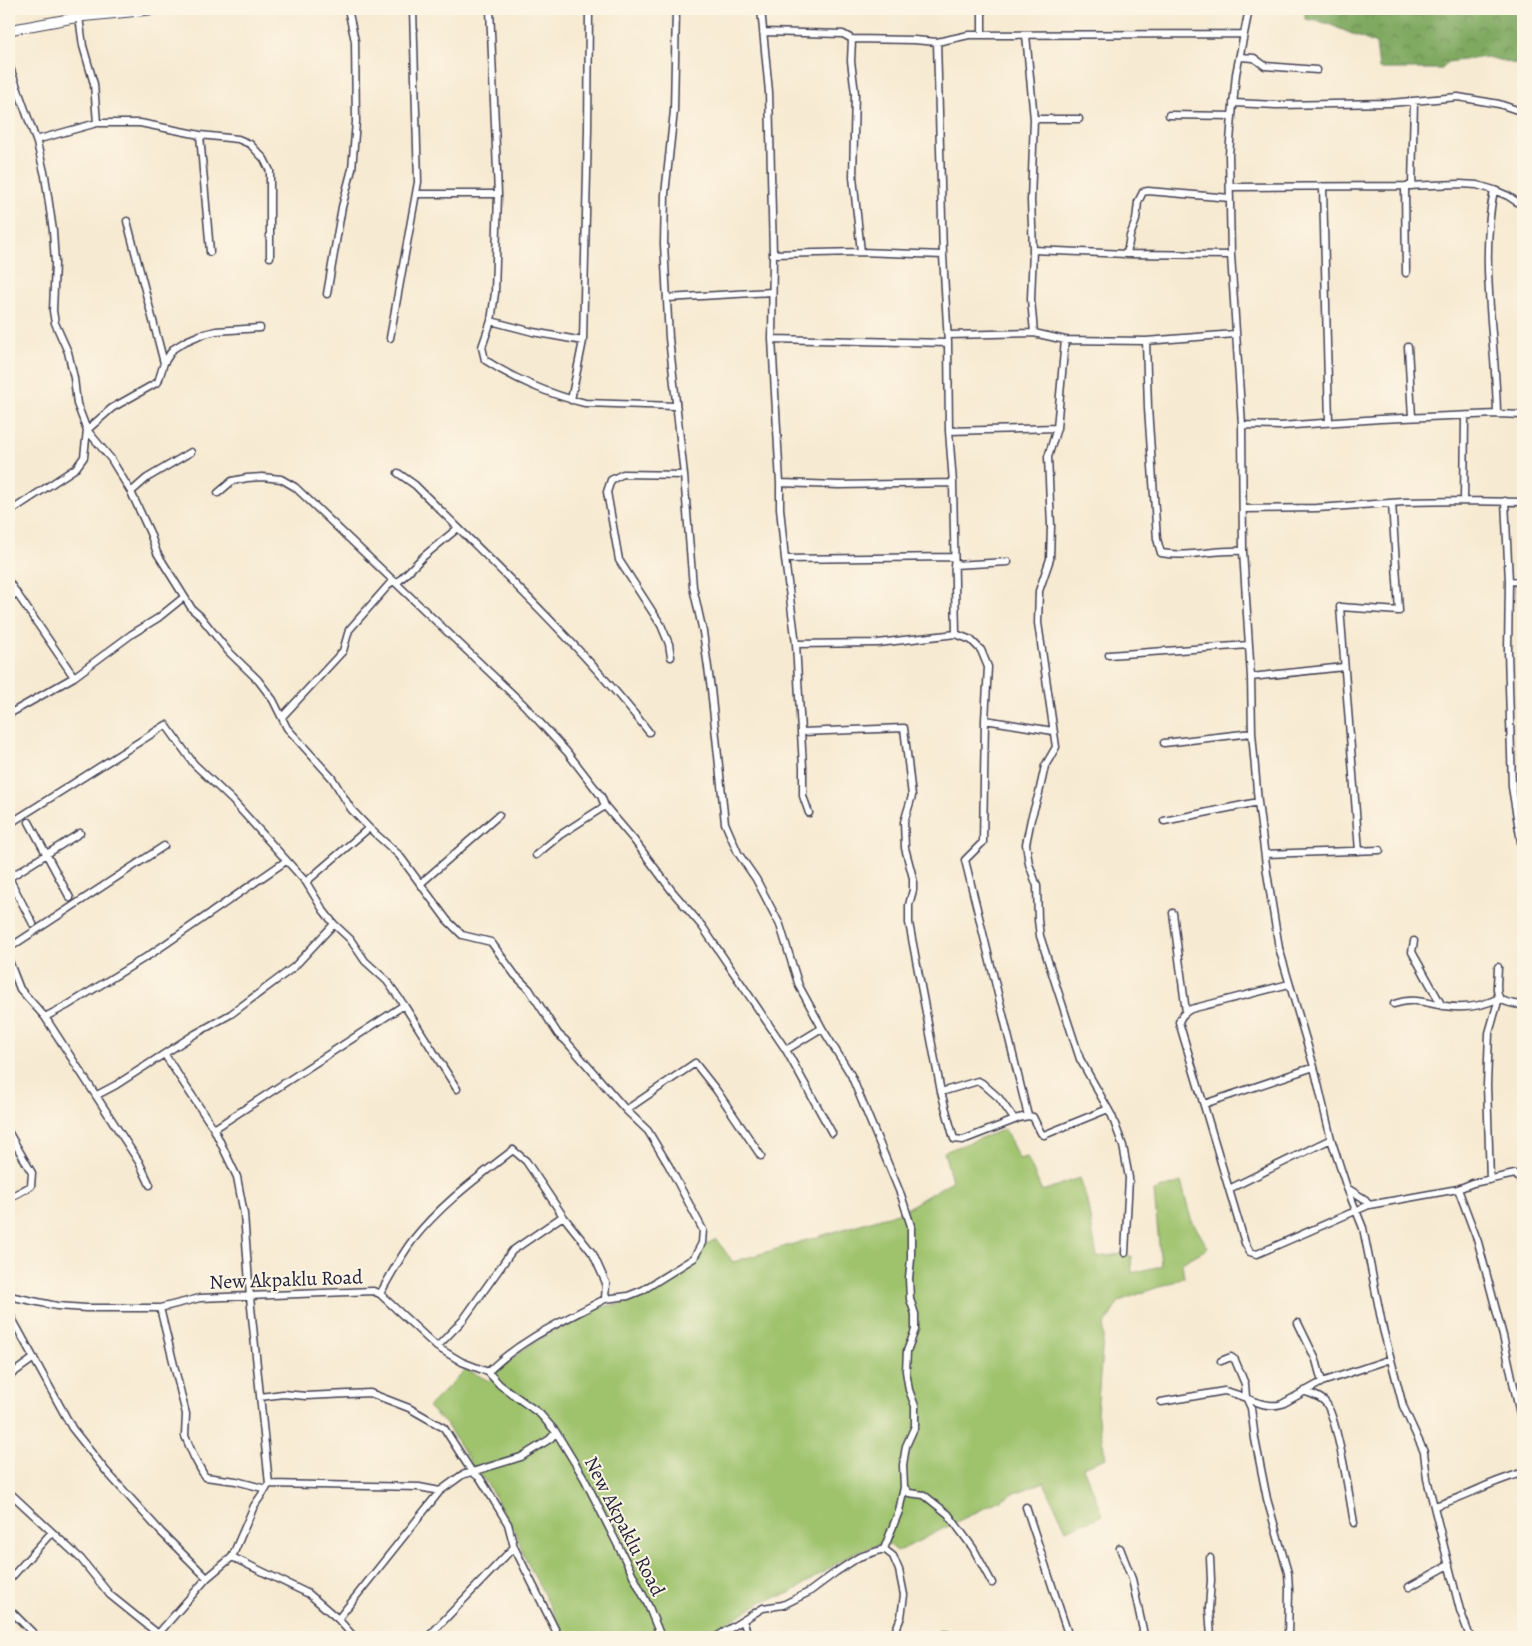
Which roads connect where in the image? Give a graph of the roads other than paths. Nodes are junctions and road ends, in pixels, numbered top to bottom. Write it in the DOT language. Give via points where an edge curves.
graph roads {
  1 [pos="160,9"];
  2 [pos="348,9"];
  3 [pos="413,9"];
  4 [pos="490,9"];
  5 [pos="589,9"];
  6 [pos="676,9"];
  7 [pos="761,9"];
  8 [pos="982,9"];
  9 [pos="1249,9"];
  10 [pos="106,12"];
  11 [pos="79,17"];
  12 [pos="9,30"];
  13 [pos="763,32"];
  14 [pos="1244,34"];
  15 [pos="982,35"];
  16 [pos="1026,35"];
  17 [pos="852,39"];
  18 [pos="937,42"];
  19 [pos="1240,57"];
  20 [pos="9,65"];
  21 [pos="1317,70"];
  22 [pos="1414,101"];
  23 [pos="1233,104"];
  24 [pos="1523,112"];
  25 [pos="1170,115"];
  26 [pos="1232,116"];
  27 [pos="1034,118"];
  28 [pos="1079,119"];
  29 [pos="97,123"];
  30 [pos="200,135"];
  31 [pos="36,140"];
  32 [pos="1408,186"];
  33 [pos="1230,187"];
  34 [pos="1323,187"];
  35 [pos="1494,190"];
  36 [pos="417,194"];
  37 [pos="498,194"];
  38 [pos="1230,198"];
  39 [pos="1523,206"];
  40 [pos="127,221"];
  41 [pos="1033,250"];
  42 [pos="210,252"];
  43 [pos="861,252"];
  44 [pos="773,254"];
  45 [pos="1127,254"];
  46 [pos="943,255"];
  47 [pos="1231,255"];
  48 [pos="270,257"];
  49 [pos="1406,273"];
  50 [pos="772,292"];
  51 [pos="327,294"];
  52 [pos="667,298"];
  53 [pos="491,321"];
  54 [pos="260,328"];
  55 [pos="1034,333"];
  56 [pos="1236,334"];
  57 [pos="390,338"];
  58 [pos="772,339"];
  59 [pos="948,339"];
  60 [pos="1065,340"];
  61 [pos="583,341"];
  62 [pos="1146,341"];
  63 [pos="1408,348"];
  64 [pos="164,363"];
  65 [pos="571,400"];
  66 [pos="675,406"];
  67 [pos="1497,414"];
  68 [pos="1523,415"];
  69 [pos="1412,417"];
  70 [pos="1465,417"];
  71 [pos="1329,422"];
  72 [pos="1242,425"];
  73 [pos="1057,428"];
  74 [pos="88,430"];
  75 [pos="949,431"];
  76 [pos="191,452"];
  77 [pos="398,473"];
  78 [pos="684,475"];
  79 [pos="780,483"];
  80 [pos="953,483"];
  81 [pos="131,492"];
  82 [pos="218,492"];
  83 [pos="1464,500"];
  84 [pos="1504,502"];
  85 [pos="1523,502"];
  86 [pos="1392,503"];
  87 [pos="1243,509"];
  88 [pos="9,512"];
  89 [pos="458,528"];
  90 [pos="1243,551"];
  91 [pos="954,557"];
  92 [pos="784,559"];
  93 [pos="1008,562"];
  94 [pos="954,564"];
  95 [pos="1509,581"];
  96 [pos="9,582"];
  97 [pos="395,582"];
  98 [pos="1523,582"];
  99 [pos="12,591"];
  100 [pos="184,597"];
  101 [pos="9,598"];
  102 [pos="956,634"];
  103 [pos="796,644"];
  104 [pos="1249,645"];
  105 [pos="1109,656"];
  106 [pos="671,657"];
  107 [pos="1344,667"];
  108 [pos="74,677"];
  109 [pos="1251,677"];
  110 [pos="9,714"];
  111 [pos="282,717"];
  112 [pos="985,720"];
  113 [pos="1053,731"];
  114 [pos="649,732"];
  115 [pos="802,732"];
  116 [pos="1252,733"];
  117 [pos="1164,744"];
  118 [pos="1258,802"];
  119 [pos="605,806"];
  120 [pos="808,813"];
  121 [pos="499,815"];
  122 [pos="1164,821"];
  123 [pos="9,822"];
  124 [pos="29,822"];
  125 [pos="369,828"];
  126 [pos="80,833"];
  127 [pos="164,846"];
  128 [pos="1380,850"];
  129 [pos="1359,851"];
  130 [pos="46,854"];
  131 [pos="1265,854"];
  132 [pos="1523,854"];
  133 [pos="536,855"];
  134 [pos="286,861"];
  135 [pos="9,878"];
  136 [pos="306,882"];
  137 [pos="420,884"];
  138 [pos="70,898"];
  139 [pos="1173,913"];
  140 [pos="33,924"];
  141 [pos="334,924"];
  142 [pos="1414,941"];
  143 [pos="9,948"];
  144 [pos="9,961"];
  145 [pos="1498,967"];
  146 [pos="1289,984"];
  147 [pos="1499,998"];
  148 [pos="1394,1004"];
  149 [pos="404,1005"];
  150 [pos="1523,1005"];
  151 [pos="1442,1006"];
  152 [pos="1186,1012"];
  153 [pos="45,1017"];
  154 [pos="822,1028"];
  155 [pos="786,1050"];
  156 [pos="165,1055"];
  157 [pos="1314,1067"];
  158 [pos="457,1090"];
  159 [pos="941,1092"];
  160 [pos="97,1095"];
  161 [pos="1204,1104"];
  162 [pos="1108,1109"];
  163 [pos="626,1110"];
  164 [pos="1028,1116"];
  165 [pos="1018,1120"];
  166 [pos="214,1129"];
  167 [pos="9,1133"];
  168 [pos="832,1134"];
  169 [pos="1331,1138"];
  170 [pos="761,1156"];
  171 [pos="1523,1173"];
  172 [pos="1515,1174"];
  173 [pos="1490,1180"];
  174 [pos="1523,1182"];
  175 [pos="150,1185"];
  176 [pos="1347,1188"];
  177 [pos="1229,1189"];
  178 [pos="1458,1189"];
  179 [pos="9,1198"];
  180 [pos="1369,1205"];
  181 [pos="1356,1211"];
  182 [pos="563,1216"];
  183 [pos="1125,1253"];
  184 [pos="380,1294"];
  185 [pos="9,1296"];
  186 [pos="250,1297"];
  187 [pos="605,1299"];
  188 [pos="160,1308"];
  189 [pos="9,1313"];
  190 [pos="1298,1323"];
  191 [pos="437,1347"];
  192 [pos="34,1358"];
  193 [pos="1391,1359"];
  194 [pos="1220,1361"];
  195 [pos="488,1372"];
  196 [pos="9,1376"];
  197 [pos="1322,1382"];
  198 [pos="1304,1391"];
  199 [pos="260,1397"];
  200 [pos="1246,1397"];
  201 [pos="1162,1402"];
  202 [pos="1523,1428"];
  203 [pos="556,1432"];
  204 [pos="472,1472"];
  205 [pos="1523,1472"];
  206 [pos="267,1486"];
  207 [pos="904,1487"];
  208 [pos="440,1491"];
  209 [pos="9,1492"];
  210 [pos="1434,1506"];
  211 [pos="1026,1507"];
  212 [pos="1354,1523"];
  213 [pos="52,1532"];
  214 [pos="514,1547"];
  215 [pos="1120,1548"];
  216 [pos="884,1550"];
  217 [pos="232,1557"];
  218 [pos="1210,1558"];
  219 [pos="1450,1565"];
  220 [pos="207,1578"];
  221 [pos="9,1580"];
  222 [pos="992,1583"];
  223 [pos="1409,1587"];
  224 [pos="9,1609"];
  225 [pos="338,1619"];
  226 [pos="743,1620"];
  227 [pos="160,1635"];
  228 [pos="37,1637"];
  229 [pos="354,1637"];
  230 [pos="428,1637"];
  231 [pos="557,1637"];
  232 [pos="661,1637"];
  233 [pos="716,1637"];
  234 [pos="749,1637"];
  235 [pos="893,1637"];
  236 [pos="1069,1637"];
  237 [pos="1142,1637"];
  238 [pos="1211,1637"];
  239 [pos="1288,1637"];
  240 [pos="1470,1637"];
  1 -- 10 [label="street"];
  2 -- 51 [label="street" via="355,41 356,122 352,169"];
  3 -- 36 [label="street"];
  4 -- 37 [label="street"];
  5 -- 61 [label="street"];
  6 -- 52 [label="street" via="674,111 665,204"];
  7 -- 13 [label="street"];
  8 -- 15 [label="street"];
  9 -- 14 [label="street"];
  10 -- 11 [label="street"];
  11 -- 12 [label="street"];
  11 -- 29 [label="street" via="94,84"];
  13 -- 17 [label="street" via="843,34"];
  13 -- 44 [label="street" via="769,92"];
  14 -- 16 [label="street"];
  14 -- 19 [label="street"];
  15 -- 16 [label="street"];
  15 -- 18 [label="street"];
  16 -- 27 [label="street"];
  17 -- 18 [label="street"];
  17 -- 43 [label="street" via="855,93 853,177"];
  18 -- 46 [label="street"];
  19 -- 21 [label="street" via="1254,58 1265,66"];
  19 -- 23 [label="street"];
  20 -- 31 [label="street"];
  22 -- 23 [label="street"];
  22 -- 24 [label="street" via="1458,97"];
  22 -- 32 [label="street"];
  23 -- 26 [label="street"];
  25 -- 26 [label="street"];
  26 -- 33 [label="street"];
  27 -- 28 [label="street"];
  27 -- 41 [label="street"];
  29 -- 30 [label="street" via="140,123"];
  29 -- 31 [label="street"];
  30 -- 42 [label="street"];
  30 -- 48 [label="street" via="238,139 250,144 264,159 270,171"];
  31 -- 74 [label="street" via="53,231 55,323 68,352 77,404"];
  32 -- 34 [label="street"];
  32 -- 35 [label="street" via="1460,184"];
  32 -- 49 [label="street"];
  33 -- 34 [label="street"];
  33 -- 38 [label="street"];
  34 -- 71 [label="street"];
  35 -- 39 [label="street"];
  35 -- 67 [label="street" via="1489,214 1488,261"];
  36 -- 37 [label="street"];
  36 -- 57 [label="street"];
  37 -- 53 [label="street" via="495,294"];
  38 -- 45 [label="street" via="1143,192"];
  38 -- 47 [label="street"];
  40 -- 64 [label="street"];
  41 -- 45 [label="street"];
  41 -- 55 [label="street" via="1031,299"];
  43 -- 44 [label="street"];
  43 -- 46 [label="street"];
  44 -- 50 [label="street"];
  45 -- 47 [label="street"];
  46 -- 59 [label="street"];
  47 -- 56 [label="street"];
  50 -- 52 [label="street"];
  50 -- 58 [label="street"];
  52 -- 66 [label="street"];
  53 -- 61 [label="street"];
  53 -- 65 [label="street" via="482,347 485,360"];
  54 -- 64 [label="street" via="200,335 172,349"];
  55 -- 59 [label="street"];
  55 -- 60 [label="street"];
  56 -- 62 [label="street"];
  56 -- 72 [label="street"];
  58 -- 59 [label="street"];
  58 -- 79 [label="street"];
  59 -- 75 [label="street"];
  60 -- 62 [label="street"];
  60 -- 73 [label="street"];
  61 -- 65 [label="street"];
  62 -- 90 [label="street" via="1148,417 1157,539 1161,553"];
  63 -- 69 [label="street"];
  64 -- 74 [label="street" via="158,382 112,408"];
  65 -- 66 [label="street" via="585,404"];
  66 -- 78 [label="street"];
  67 -- 68 [label="street"];
  67 -- 70 [label="street"];
  69 -- 70 [label="street"];
  69 -- 71 [label="street"];
  70 -- 83 [label="street"];
  71 -- 72 [label="street"];
  72 -- 87 [label="street"];
  73 -- 75 [label="street"];
  73 -- 113 [label="street" via="1048,457 1050,559 1039,591 1038,623"];
  74 -- 81 [label="street" via="111,458"];
  74 -- 88 [label="street" via="84,457 76,468"];
  75 -- 80 [label="street"];
  76 -- 81 [label="street" via="147,478"];
  77 -- 89 [label="street" via="415,485"];
  78 -- 106 [label="street" via="623,474 611,480 607,492 619,560 661,626"];
  78 -- 154 [label="street" via="693,587 712,689 725,823 738,853 780,925 799,986"];
  79 -- 80 [label="street"];
  79 -- 92 [label="street"];
  80 -- 91 [label="street"];
  81 -- 100 [label="street" via="157,553"];
  82 -- 97 [label="street" via="240,479 282,479 295,487"];
  83 -- 84 [label="street"];
  83 -- 86 [label="street"];
  84 -- 85 [label="street"];
  84 -- 95 [label="street"];
  86 -- 87 [label="street"];
  86 -- 107 [label="street" via="1398,611 1340,607"];
  87 -- 90 [label="street"];
  89 -- 97 [label="street"];
  89 -- 114 [label="street" via="596,669"];
  90 -- 104 [label="street"];
  91 -- 92 [label="street"];
  91 -- 94 [label="street"];
  92 -- 103 [label="street"];
  93 -- 94 [label="street"];
  94 -- 102 [label="street"];
  95 -- 98 [label="street"];
  95 -- 132 [label="street" via="1512,787"];
  96 -- 99 [label="street"];
  97 -- 111 [label="street" via="349,630 343,651"];
  97 -- 119 [label="street" via="524,705 567,752"];
  99 -- 101 [label="street"];
  99 -- 108 [label="street"];
  100 -- 108 [label="street"];
  100 -- 111 [label="street" via="218,640 258,680"];
  102 -- 103 [label="street" via="878,642"];
  102 -- 112 [label="street" via="971,640 981,650 988,667"];
  103 -- 115 [label="street"];
  104 -- 105 [label="street"];
  104 -- 109 [label="street"];
  107 -- 109 [label="street"];
  107 -- 129 [label="street"];
  108 -- 110 [label="street"];
  109 -- 116 [label="street"];
  111 -- 125 [label="street" via="287,728 332,778 351,809"];
  112 -- 113 [label="street"];
  112 -- 164 [label="street" via="983,842 965,860"];
  113 -- 162 [label="street" via="1056,747 1045,766 1026,853 1037,886 1040,936 1080,1059"];
  115 -- 120 [label="street" via="803,796"];
  115 -- 159 [label="street" via="904,728 912,796 904,822 905,848 913,878 909,923"];
  116 -- 117 [label="street"];
  116 -- 118 [label="street"];
  118 -- 122 [label="street"];
  118 -- 131 [label="street"];
  119 -- 133 [label="street"];
  119 -- 155 [label="street" via="702,926"];
  121 -- 137 [label="street"];
  123 -- 134 [label="street" via="166,725 194,764 232,800"];
  124 -- 130 [label="street"];
  125 -- 136 [label="street"];
  125 -- 137 [label="street" via="399,855"];
  126 -- 130 [label="street"];
  127 -- 143 [label="street"];
  128 -- 129 [label="street"];
  129 -- 131 [label="street"];
  130 -- 135 [label="street"];
  130 -- 138 [label="street"];
  131 -- 146 [label="street" via="1279,948"];
  134 -- 136 [label="street"];
  134 -- 153 [label="street" via="151,954"];
  135 -- 140 [label="street"];
  136 -- 141 [label="street"];
  137 -- 163 [label="street" via="462,935 490,942 529,989 558,1034"];
  139 -- 152 [label="street"];
  141 -- 149 [label="street" via="387,981"];
  141 -- 156 [label="street" via="294,967 231,1014"];
  142 -- 151 [label="street" via="1412,952"];
  144 -- 153 [label="street" via="20,990"];
  145 -- 147 [label="street"];
  146 -- 152 [label="street"];
  146 -- 157 [label="street"];
  147 -- 150 [label="street" via="1508,1004"];
  147 -- 151 [label="street" via="1474,1007"];
  147 -- 173 [label="street" via="1489,1033"];
  148 -- 151 [label="street" via="1417,1000"];
  149 -- 158 [label="street"];
  149 -- 166 [label="street"];
  152 -- 161 [label="street" via="1179,1022"];
  153 -- 160 [label="street"];
  154 -- 155 [label="street"];
  154 -- 207 [label="street" via="850,1076 911,1226 909,1278 915,1330 907,1351 906,1371 915,1406 915,1426 906,1446"];
  155 -- 168 [label="street"];
  156 -- 160 [label="street"];
  156 -- 166 [label="street"];
  157 -- 161 [label="street"];
  157 -- 169 [label="street"];
  159 -- 165 [label="street" via="973,1082 982,1083 999,1098 1010,1117"];
  159 -- 165 [label="street" via="954,1139 963,1140"];
  160 -- 175 [label="street"];
  161 -- 177 [label="street"];
  162 -- 164 [label="street" via="1044,1135 1033,1117"];
  162 -- 183 [label="street" via="1127,1161"];
  163 -- 170 [label="street" via="694,1063"];
  163 -- 187 [label="street" via="648,1131 669,1166 703,1230 702,1243 694,1258 644,1290"];
  164 -- 165 [label="street"];
  166 -- 186 [label="street" via="237,1177 244,1214"];
  167 -- 179 [label="street" via="32,1173 31,1186"];
  169 -- 176 [label="street"];
  169 -- 177 [label="street"];
  171 -- 172 [label="street"];
  172 -- 173 [label="street"];
  172 -- 174 [label="street"];
  173 -- 178 [label="street"];
  176 -- 180 [label="street"];
  176 -- 181 [label="street"];
  177 -- 181 [label="street" via="1245,1243 1250,1252 1257,1254"];
  178 -- 180 [label="street"];
  178 -- 202 [label="street" via="1478,1242 1504,1336"];
  180 -- 181 [label="street"];
  181 -- 193 [label="street" via="1363,1228"];
  182 -- 184 [label="street" via="526,1161 513,1150 441,1208 412,1242"];
  182 -- 187 [label="street" via="593,1254 606,1282"];
  182 -- 191 [label="street" via="512,1251 463,1320"];
  184 -- 186 [label="street, New Akpaklu Road" via="373,1291"];
  184 -- 191 [label="street, New Akpaklu Road"];
  185 -- 188 [label="street, New Akpaklu Road" via="58,1306"];
  186 -- 188 [label="street, New Akpaklu Road" via="200,1298"];
  186 -- 199 [label="street"];
  187 -- 195 [label="street" via="534,1336"];
  188 -- 206 [label="street" via="186,1414 184,1436 205,1477"];
  189 -- 192 [label="street"];
  190 -- 197 [label="street" via="1316,1360"];
  191 -- 195 [label="street, New Akpaklu Road"];
  192 -- 196 [label="street"];
  192 -- 220 [label="street" via="72,1428 106,1471"];
  193 -- 197 [label="street"];
  193 -- 210 [label="street" via="1403,1406 1424,1452"];
  194 -- 200 [label="street" via="1231,1357 1235,1360 1245,1384"];
  195 -- 203 [label="street, New Akpaklu Road" via="500,1385 540,1414"];
  197 -- 198 [label="street"];
  198 -- 200 [label="street" via="1275,1406 1266,1406"];
  198 -- 212 [label="street" via="1323,1400 1331,1414"];
  199 -- 204 [label="street" via="370,1393 409,1408 444,1428"];
  199 -- 206 [label="street"];
  200 -- 201 [label="street" via="1224,1391"];
  200 -- 239 [label="street" via="1267,1499 1288,1572"];
  203 -- 204 [label="street" via="520,1457"];
  203 -- 232 [label="street, New Akpaklu Road" via="584,1478"];
  204 -- 208 [label="street" via="462,1475"];
  204 -- 214 [label="street" via="480,1478 508,1524"];
  205 -- 210 [label="street"];
  206 -- 208 [label="street" via="419,1487"];
  206 -- 217 [label="street" via="254,1506"];
  207 -- 216 [label="street"];
  207 -- 222 [label="street" via="909,1493 924,1495 948,1514 974,1548"];
  208 -- 225 [label="street"];
  209 -- 213 [label="street"];
  210 -- 219 [label="street"];
  211 -- 236 [label="street"];
  213 -- 221 [label="street"];
  213 -- 227 [label="street" via="81,1559 110,1595"];
  214 -- 230 [label="street"];
  214 -- 231 [label="street"];
  215 -- 237 [label="street" via="1132,1579"];
  216 -- 226 [label="street" via="859,1557 809,1592 783,1605 763,1608"];
  216 -- 235 [label="street" via="893,1556 904,1595 901,1617"];
  217 -- 220 [label="street"];
  217 -- 225 [label="street" via="309,1594"];
  218 -- 238 [label="street"];
  219 -- 223 [label="street"];
  219 -- 240 [label="street"];
  220 -- 227 [label="street"];
  224 -- 228 [label="street"];
  225 -- 229 [label="street"];
  226 -- 233 [label="street"];
  226 -- 234 [label="street"];
}
